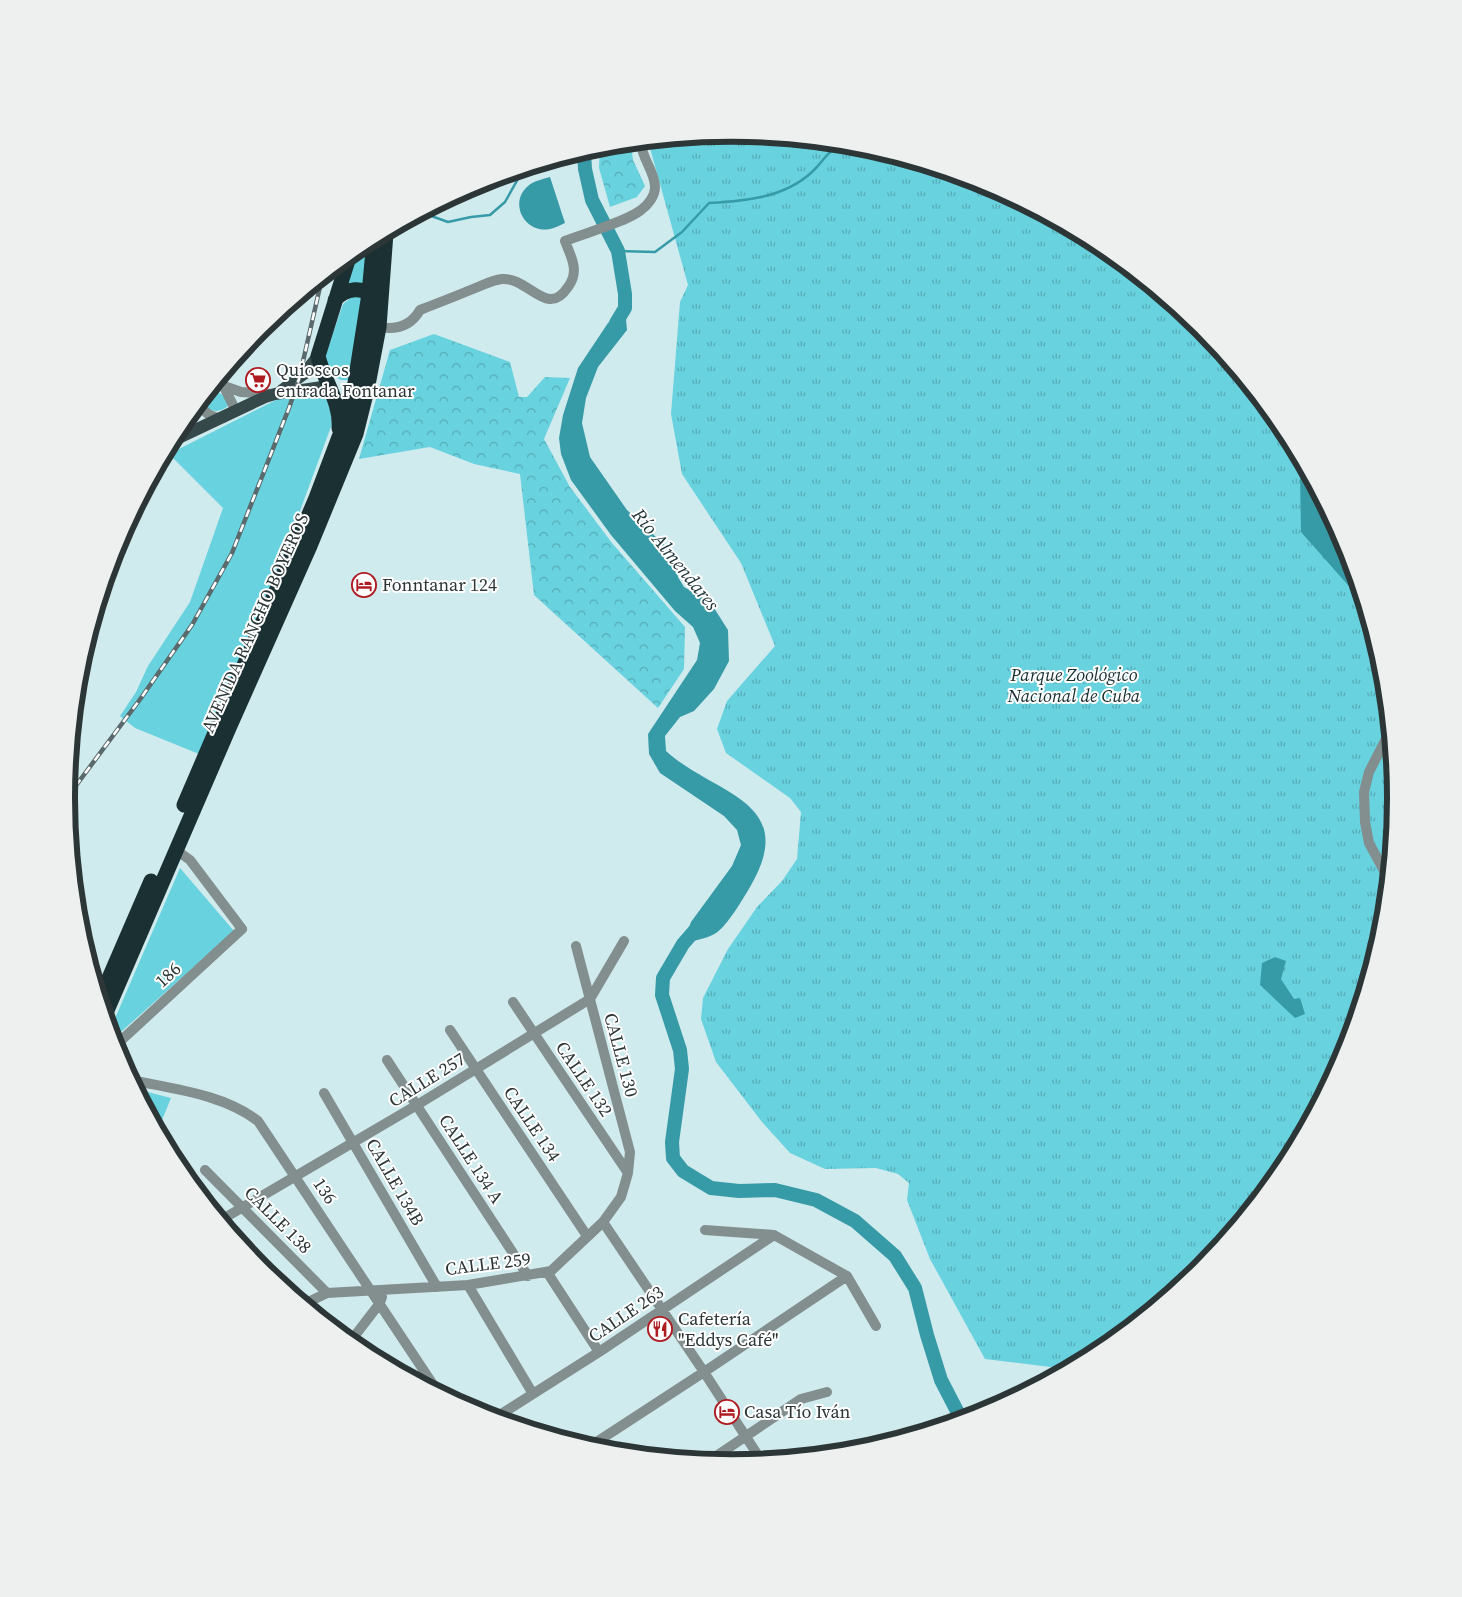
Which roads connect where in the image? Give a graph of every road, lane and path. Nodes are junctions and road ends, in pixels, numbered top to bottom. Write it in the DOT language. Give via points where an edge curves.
graph roads {
  1 [pos="643,148"];
  2 [pos="385,241"];
  3 [pos="373,249"];
  4 [pos="345,269"];
  5 [pos="370,294"];
  6 [pos="335,300"];
  7 [pos="380,322"];
  8 [pos="318,356"];
  9 [pos="370,372"];
  10 [pos="355,383"];
  11 [pos="222,385"];
  12 [pos="329,386"];
  13 [pos="220,388"];
  14 [pos="276,394"];
  15 [pos="203,410"];
  16 [pos="236,411"];
  17 [pos="220,419"];
  18 [pos="185,436"];
  19 [pos="336,445"];
  20 [pos="1384,742"];
  21 [pos="176,850"];
  22 [pos="1383,869"];
  23 [pos="624,940"];
  24 [pos="576,946"];
  25 [pos="104,990"];
  26 [pos="590,999"];
  27 [pos="513,1002"];
  28 [pos="109,1006"];
  29 [pos="450,1030"];
  30 [pos="534,1034"];
  31 [pos="121,1040"];
  32 [pos="387,1060"];
  33 [pos="476,1069"];
  34 [pos="140,1082"];
  35 [pos="324,1093"];
  36 [pos="417,1105"];
  37 [pos="354,1143"];
  38 [pos="205,1170"];
  39 [pos="628,1173"];
  40 [pos="296,1176"];
  41 [pos="242,1207"];
  42 [pos="226,1217"];
  43 [pos="603,1222"];
  44 [pos="705,1230"];
  45 [pos="774,1235"];
  46 [pos="587,1236"];
  47 [pos="547,1272"];
  48 [pos="528,1276"];
  49 [pos="846,1276"];
  50 [pos="468,1285"];
  51 [pos="437,1287"];
  52 [pos="385,1289"];
  53 [pos="371,1290"];
  54 [pos="327,1292"];
  55 [pos="309,1301"];
  56 [pos="380,1303"];
  57 [pos="662,1310"];
  58 [pos="876,1326"];
  59 [pos="355,1335"];
  60 [pos="599,1352"];
  61 [pos="704,1372"];
  62 [pos="423,1378"];
  63 [pos="828,1392"];
  64 [pos="533,1394"];
  65 [pos="502,1413"];
  66 [pos="746,1437"];
  67 [pos="598,1441"];
  68 [pos="757,1453"];
  69 [pos="720,1454"];
  1 -- 7 [label="street" via="654,179 655,188 650,202 627,218 566,241 575,268 569,287 556,299 542,298 512,279 497,280 420,310 415,318 392,329"];
  2 -- 7 [label="highway, AVENIDA RANCHO BOYEROS"];
  3 -- 5 [label="highway, AVENIDA RANCHO BOYEROS"];
  4 -- 6 [label="highway"];
  5 -- 6 [label="highway" via="352,290"];
  5 -- 7 [label="highway" via="376,300"];
  5 -- 10 [label="highway, AVENIDA RANCHO BOYEROS"];
  6 -- 8 [label="highway"];
  7 -- 9 [label="highway, AVENIDA RANCHO BOYEROS"];
  8 -- 12 [label="highway"];
  8 -- 14 [label="main road" via="304,374"];
  9 -- 10 [label="highway"];
  9 -- 21 [label="highway, AVENIDA RANCHO BOYEROS" via="356,434 341,473"];
  10 -- 12 [label="highway"];
  10 -- 19 [label="highway, AVENIDA RANCHO BOYEROS"];
  11 -- 14 [label="street" via="241,392"];
  12 -- 14 [label="main road"];
  12 -- 19 [label="highway" via="339,413"];
  13 -- 16 [label="street"];
  14 -- 16 [label="main road"];
  15 -- 17 [label="street"];
  16 -- 17 [label="main road"];
  17 -- 18 [label="main road"];
  19 -- 25 [label="highway, AVENIDA RANCHO BOYEROS"];
  20 -- 22 [label="street" via="1369,772 1364,792 1369,843"];
  21 -- 28 [label="highway, AVENIDA RANCHO BOYEROS"];
  21 -- 31 [label="street, 186" via="190,860 242,929"];
  23 -- 26 [label="street, CALLE 257"];
  24 -- 26 [label="street, CALLE 130"];
  26 -- 30 [label="street, CALLE 257"];
  26 -- 39 [label="street, CALLE 130" via="630,1152"];
  27 -- 30 [label="street, CALLE 132"];
  29 -- 33 [label="street, CALLE 134"];
  30 -- 33 [label="street, CALLE 257"];
  30 -- 39 [label="street, CALLE 132"];
  32 -- 36 [label="street, CALLE 134 A"];
  33 -- 36 [label="street, CALLE 257"];
  33 -- 46 [label="street, CALLE 134"];
  34 -- 40 [label="street, 136" via="190,1092 244,1110 258,1121"];
  35 -- 37 [label="street, CALLE 134B"];
  36 -- 37 [label="street, CALLE 257"];
  36 -- 48 [label="street, CALLE 134 A"];
  37 -- 40 [label="street, CALLE 257"];
  37 -- 51 [label="street, CALLE 134B"];
  38 -- 41 [label="street, CALLE 138"];
  39 -- 43 [label="street, CALLE 259" via="621,1197"];
  40 -- 41 [label="street, CALLE 257"];
  40 -- 53 [label="street, 136"];
  41 -- 42 [label="street, CALLE 257"];
  41 -- 54 [label="street, CALLE 138"];
  43 -- 46 [label="street, CALLE 259"];
  43 -- 57 [label="street"];
  44 -- 45 [label="street"];
  45 -- 49 [label="street"];
  45 -- 57 [label="street, CALLE 263"];
  46 -- 47 [label="street, CALLE 259" via="551,1272"];
  47 -- 48 [label="street, CALLE 259"];
  47 -- 60 [label="street"];
  48 -- 50 [label="street, CALLE 259"];
  49 -- 58 [label="street"];
  49 -- 61 [label="street"];
  50 -- 51 [label="street, CALLE 259"];
  50 -- 64 [label="street"];
  51 -- 52 [label="street, CALLE 259"];
  52 -- 53 [label="street, CALLE 259"];
  52 -- 56 [label="street"];
  53 -- 54 [label="street, CALLE 259"];
  53 -- 56 [label="street, 136"];
  54 -- 55 [label="street, CALLE 259"];
  56 -- 59 [label="street"];
  56 -- 62 [label="street, 136"];
  57 -- 60 [label="street, CALLE 263"];
  57 -- 61 [label="street"];
  60 -- 64 [label="street, CALLE 263"];
  61 -- 66 [label="street"];
  61 -- 67 [label="street"];
  63 -- 66 [label="street" via="801,1399"];
  64 -- 65 [label="street, CALLE 263"];
  66 -- 68 [label="street"];
  66 -- 69 [label="street"];
}
